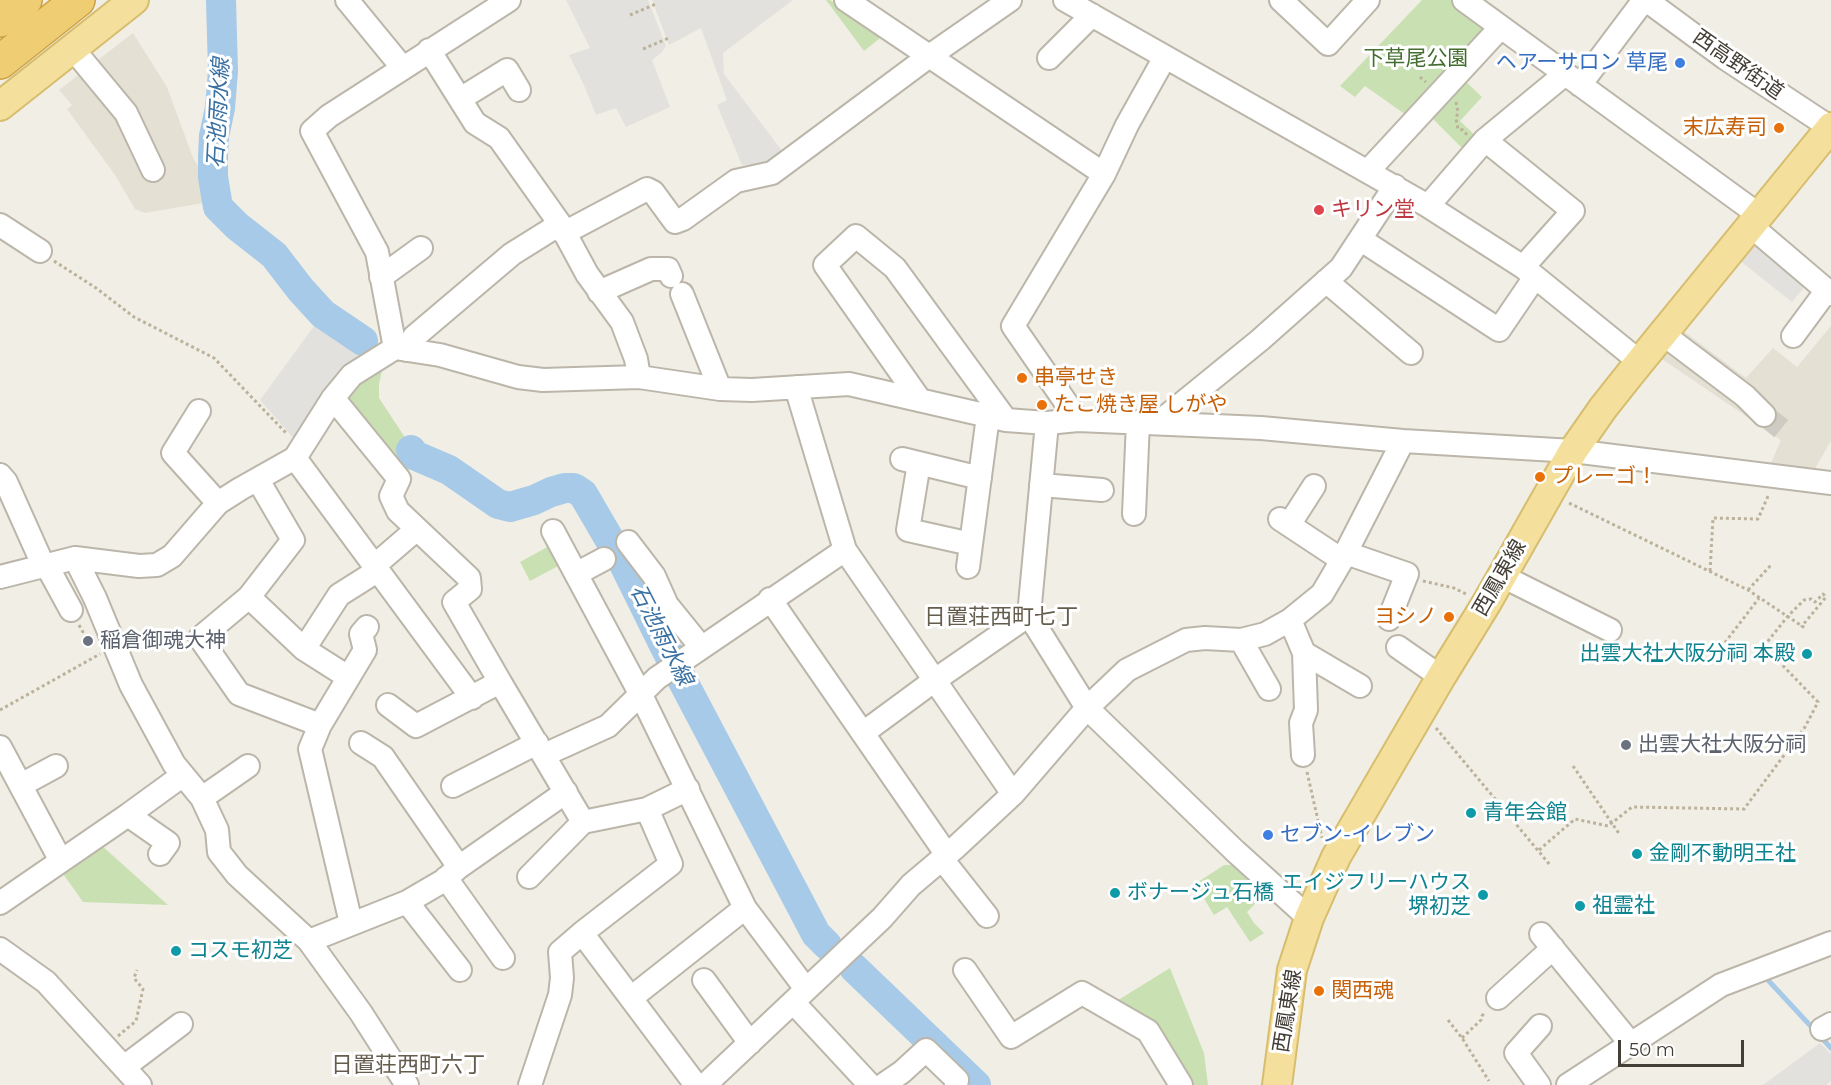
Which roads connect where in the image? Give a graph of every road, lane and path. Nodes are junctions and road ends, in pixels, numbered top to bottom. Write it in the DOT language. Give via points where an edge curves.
graph roads {
  1 [pos="25,0"];
  2 [pos="78,0"];
  3 [pos="110,0"];
  4 [pos="134,0"];
  5 [pos="347,0"];
  6 [pos="509,0"];
  7 [pos="846,0"];
  8 [pos="1010,0"];
  9 [pos="1065,0"];
  10 [pos="1281,0"];
  11 [pos="1368,0"];
  12 [pos="1464,0"];
  13 [pos="1645,0"];
  14 [pos="656,4"];
  15 [pos="630,15"];
  16 [pos="1092,15"];
  17 [pos="0,20"];
  18 [pos="1501,27"];
  19 [pos="669,38"];
  20 [pos="73,49"];
  21 [pos="643,49"];
  22 [pos="429,50"];
  23 [pos="928,57"];
  24 [pos="1165,57"];
  25 [pos="1049,58"];
  26 [pos="0,62"];
  27 [pos="402,68"];
  28 [pos="1572,79"];
  29 [pos="1445,87"];
  30 [pos="0,88"];
  31 [pos="519,90"];
  32 [pos="460,99"];
  33 [pos="0,106"];
  34 [pos="1831,128"];
  35 [pos="1481,145"];
  36 [pos="153,170"];
  37 [pos="1368,171"];
  38 [pos="1104,174"];
  39 [pos="1395,186"];
  40 [pos="1428,206"];
  41 [pos="1755,221"];
  42 [pos="0,225"];
  43 [pos="562,229"];
  44 [pos="1360,239"];
  45 [pos="421,248"];
  46 [pos="40,251"];
  47 [pos="1529,272"];
  48 [pos="381,277"];
  49 [pos="1326,282"];
  50 [pos="599,292"];
  51 [pos="1829,292"];
  52 [pos="1663,334"];
  53 [pos="1793,336"];
  54 [pos="401,349"];
  55 [pos="1411,352"];
  56 [pos="1640,363"];
  57 [pos="639,377"];
  58 [pos="796,387"];
  59 [pos="720,389"];
  60 [pos="333,398"];
  61 [pos="920,400"];
  62 [pos="199,411"];
  63 [pos="1764,415"];
  64 [pos="997,418"];
  65 [pos="1078,420"];
  66 [pos="1047,423"];
  67 [pos="1148,423"];
  68 [pos="1403,441"];
  69 [pos="1573,451"];
  70 [pos="297,455"];
  71 [pos="0,475"];
  72 [pos="1775,476"];
  73 [pos="980,478"];
  74 [pos="258,480"];
  75 [pos="1831,483"];
  76 [pos="1041,485"];
  77 [pos="1314,486"];
  78 [pos="1102,489"];
  79 [pos="1562,499"];
  80 [pos="218,503"];
  81 [pos="1134,514"];
  82 [pos="417,529"];
  83 [pos="553,531"];
  84 [pos="628,542"];
  85 [pos="971,544"];
  86 [pos="845,549"];
  87 [pos="1344,556"];
  88 [pos="75,558"];
  89 [pos="604,559"];
  90 [pos="1771,565"];
  91 [pos="46,566"];
  92 [pos="968,567"];
  93 [pos="376,569"];
  94 [pos="1710,572"];
  95 [pos="576,574"];
  96 [pos="1407,574"];
  97 [pos="1502,576"];
  98 [pos="0,577"];
  99 [pos="1748,590"];
  100 [pos="249,597"];
  101 [pos="1760,598"];
  102 [pos="770,600"];
  103 [pos="1486,603"];
  104 [pos="71,610"];
  105 [pos="1029,615"];
  106 [pos="1788,616"];
  107 [pos="1389,619"];
  108 [pos="1290,620"];
  109 [pos="367,627"];
  110 [pos="1610,630"];
  111 [pos="1241,640"];
  112 [pos="115,646"];
  113 [pos="701,647"];
  114 [pos="1398,647"];
  115 [pos="304,649"];
  116 [pos="1304,653"];
  117 [pos="1714,657"];
  118 [pos="348,677"];
  119 [pos="1441,677"];
  120 [pos="935,680"];
  121 [pos="500,682"];
  122 [pos="1360,686"];
  123 [pos="1269,689"];
  124 [pos="641,695"];
  125 [pos="472,698"];
  126 [pos="388,705"];
  127 [pos="1087,708"];
  128 [pos="0,710"];
  129 [pos="1433,724"];
  130 [pos="320,726"];
  131 [pos="863,733"];
  132 [pos="361,743"];
  133 [pos="0,747"];
  134 [pos="540,749"];
  135 [pos="1303,755"];
  136 [pos="56,766"];
  137 [pos="248,766"];
  138 [pos="1573,766"];
  139 [pos="183,775"];
  140 [pos="21,785"];
  141 [pos="453,786"];
  142 [pos="688,789"];
  143 [pos="566,792"];
  144 [pos="1013,794"];
  145 [pos="201,798"];
  146 [pos="647,809"];
  147 [pos="128,815"];
  148 [pos="583,822"];
  149 [pos="1318,822"];
  150 [pos="1611,823"];
  151 [pos="1620,835"];
  152 [pos="1539,849"];
  153 [pos="160,854"];
  154 [pos="944,857"];
  155 [pos="61,861"];
  156 [pos="1550,865"];
  157 [pos="453,873"];
  158 [pos="529,877"];
  159 [pos="407,902"];
  160 [pos="0,903"];
  161 [pos="745,908"];
  162 [pos="987,916"];
  163 [pos="1308,918"];
  164 [pos="351,923"];
  165 [pos="582,933"];
  166 [pos="309,941"];
  167 [pos="1831,943"];
  168 [pos="0,949"];
  169 [pos="503,958"];
  170 [pos="137,970"];
  171 [pos="460,970"];
  172 [pos="965,970"];
  173 [pos="704,980"];
  174 [pos="800,996"];
  175 [pos="631,998"];
  176 [pos="1498,998"];
  177 [pos="1448,1020"];
  178 [pos="181,1024"];
  179 [pos="1540,1026"];
  180 [pos="1462,1038"];
  181 [pos="750,1043"];
  182 [pos="1631,1044"];
  183 [pos="106,1047"];
  184 [pos="124,1067"];
  185 [pos="1597,1077"];
  186 [pos="1489,1081"];
  187 [pos="140,1085"];
  188 [pos="407,1085"];
  189 [pos="530,1085"];
  190 [pos="696,1085"];
  191 [pos="705,1085"];
  192 [pos="870,1085"];
  193 [pos="883,1085"];
  194 [pos="956,1085"];
  195 [pos="1181,1085"];
  196 [pos="1277,1085"];
  197 [pos="1539,1085"];
  198 [pos="1568,1085"];
  1 -- 17 [label="highway"];
  2 -- 26 [label="highway"];
  3 -- 30 [label="main road"];
  4 -- 20 [label="main road"];
  5 -- 27 [label="street"];
  6 -- 22 [label="street"];
  7 -- 23 [label="street"];
  8 -- 23 [label="street"];
  9 -- 16 [label="street"];
  10 -- 11 [label="street" via="1328,44"];
  12 -- 18 [label="street"];
  13 -- 28 [label="street"];
  13 -- 34 [label="street, 西高野街道"];
  14 -- 15 [label="path"];
  16 -- 24 [label="street"];
  16 -- 25 [label="street"];
  18 -- 28 [label="street"];
  18 -- 29 [label="street"];
  19 -- 21 [label="path"];
  20 -- 33 [label="main road"];
  20 -- 36 [label="street" via="126,113"];
  22 -- 27 [label="street"];
  22 -- 32 [label="street"];
  23 -- 38 [label="street"];
  23 -- 43 [label="street" via="772,173 736,181 683,219 675,222 647,189"];
  24 -- 37 [label="street"];
  24 -- 38 [label="street"];
  27 -- 48 [label="street" via="312,131 377,252"];
  28 -- 35 [label="street"];
  28 -- 41 [label="street"];
  29 -- 35 [label="path" via="1455,96 1458,129 1463,130 1468,142"];
  29 -- 37 [label="street"];
  31 -- 32 [label="street" via="507,70"];
  32 -- 43 [label="street" via="475,123 499,138"];
  34 -- 41 [label="main road, 西鳳東線"];
  35 -- 40 [label="street"];
  35 -- 47 [label="street" via="1573,211"];
  37 -- 39 [label="street"];
  38 -- 65 [label="street" via="1013,326"];
  39 -- 40 [label="street"];
  39 -- 44 [label="street"];
  40 -- 47 [label="street"];
  41 -- 51 [label="street"];
  41 -- 52 [label="main road, 西鳳東線"];
  42 -- 46 [label="street"];
  43 -- 50 [label="street"];
  43 -- 54 [label="street" via="512,254"];
  44 -- 47 [label="street" via="1499,330"];
  44 -- 49 [label="street" via="1341,268"];
  45 -- 48 [label="street"];
  46 -- 70 [label="path" via="134,316 214,358 286,433"];
  47 -- 56 [label="street"];
  48 -- 54 [label="street"];
  49 -- 55 [label="street"];
  49 -- 67 [label="street" via="1260,340"];
  50 -- 57 [label="street" via="622,322"];
  50 -- 59 [label="street" via="651,269 668,269"];
  51 -- 53 [label="street"];
  52 -- 56 [label="main road, 西鳳東線"];
  52 -- 63 [label="street"];
  54 -- 57 [label="street" via="543,380"];
  54 -- 60 [label="street" via="352,375"];
  56 -- 69 [label="main road, 西鳳東線"];
  57 -- 59 [label="street"];
  58 -- 59 [label="street"];
  58 -- 61 [label="street" via="849,384"];
  58 -- 86 [label="street"];
  60 -- 70 [label="street"];
  60 -- 82 [label="street" via="399,479 391,496 398,511"];
  61 -- 64 [label="street"];
  61 -- 64 [label="street" via="825,265 856,236 895,268"];
  62 -- 80 [label="street" via="173,453"];
  64 -- 66 [label="street"];
  64 -- 73 [label="street"];
  65 -- 66 [label="street"];
  65 -- 67 [label="street"];
  66 -- 76 [label="street"];
  67 -- 68 [label="street"];
  67 -- 81 [label="street"];
  68 -- 69 [label="street"];
  68 -- 87 [label="street"];
  69 -- 72 [label="street"];
  69 -- 97 [label="main road, 西鳳東線"];
  70 -- 74 [label="street"];
  70 -- 93 [label="street"];
  71 -- 91 [label="street"];
  72 -- 75 [label="street"];
  72 -- 94 [label="path" via="1758,519 1713,518"];
  73 -- 85 [label="street"];
  73 -- 85 [label="street" via="911,461 908,530"];
  74 -- 80 [label="street"];
  74 -- 100 [label="street" via="293,540"];
  76 -- 78 [label="street"];
  76 -- 105 [label="street"];
  77 -- 87 [label="street" via="1284,522"];
  79 -- 94 [label="path"];
  80 -- 88 [label="street" via="172,556 157,565"];
  82 -- 93 [label="street"];
  82 -- 121 [label="street" via="468,578 470,590 454,603"];
  83 -- 95 [label="street"];
  84 -- 113 [label="street" via="654,576 667,605"];
  85 -- 92 [label="street"];
  86 -- 102 [label="street"];
  86 -- 120 [label="street"];
  87 -- 96 [label="street"];
  87 -- 108 [label="street" via="1322,594"];
  88 -- 91 [label="street"];
  88 -- 112 [label="street"];
  89 -- 95 [label="street"];
  90 -- 99 [label="path"];
  91 -- 98 [label="street"];
  91 -- 104 [label="street"];
  93 -- 115 [label="street" via="339,595"];
  93 -- 125 [label="street"];
  94 -- 99 [label="path"];
  95 -- 124 [label="street"];
  96 -- 103 [label="path" via="1454,588"];
  96 -- 107 [label="street"];
  97 -- 103 [label="main road, 西鳳東線"];
  97 -- 110 [label="street"];
  99 -- 101 [label="path"];
  100 -- 115 [label="street"];
  100 -- 130 [label="street" via="200,638 239,694"];
  101 -- 106 [label="path"];
  101 -- 117 [label="path"];
  102 -- 113 [label="street"];
  102 -- 131 [label="street"];
  103 -- 119 [label="main road, 西鳳東線"];
  105 -- 120 [label="street"];
  105 -- 127 [label="street"];
  106 -- 106 [label="path" via="1804,600 1815,602 1823,594 1826,597 1804,627"];
  106 -- 150 [label="path" via="1764,645 1818,702 1805,727 1744,808 1632,807"];
  108 -- 111 [label="street" via="1265,634"];
  108 -- 116 [label="street"];
  109 -- 118 [label="street" via="361,634 365,650"];
  111 -- 123 [label="street"];
  111 -- 127 [label="street" via="1186,640 1126,670"];
  112 -- 128 [label="path"];
  112 -- 139 [label="street" via="136,695"];
  113 -- 124 [label="street" via="657,678"];
  114 -- 119 [label="street"];
  115 -- 118 [label="street"];
  116 -- 122 [label="street"];
  116 -- 135 [label="street"];
  118 -- 130 [label="street"];
  119 -- 163 [label="main road, 西鳳東線" via="1336,857"];
  120 -- 131 [label="street"];
  120 -- 144 [label="street"];
  121 -- 125 [label="street"];
  121 -- 134 [label="street"];
  124 -- 134 [label="street" via="608,726"];
  124 -- 142 [label="street"];
  125 -- 126 [label="street" via="416,726"];
  127 -- 144 [label="street"];
  127 -- 163 [label="street"];
  129 -- 152 [label="path"];
  130 -- 164 [label="street" via="310,749"];
  131 -- 154 [label="street"];
  132 -- 157 [label="street" via="383,757"];
  133 -- 140 [label="street"];
  134 -- 141 [label="street"];
  134 -- 143 [label="street"];
  135 -- 149 [label="path"];
  136 -- 140 [label="street"];
  137 -- 145 [label="street"];
  138 -- 150 [label="path"];
  139 -- 145 [label="street"];
  139 -- 147 [label="street"];
  140 -- 155 [label="street"];
  142 -- 146 [label="street"];
  142 -- 161 [label="street"];
  143 -- 148 [label="street"];
  143 -- 157 [label="street"];
  144 -- 154 [label="street"];
  145 -- 166 [label="street" via="217,830 219,852 237,875"];
  146 -- 148 [label="street"];
  146 -- 165 [label="street" via="671,864"];
  147 -- 153 [label="street" via="168,843"];
  147 -- 155 [label="street"];
  148 -- 158 [label="street"];
  150 -- 151 [label="path"];
  150 -- 152 [label="path" via="1608,826 1575,819"];
  152 -- 156 [label="path"];
  154 -- 162 [label="street"];
  154 -- 174 [label="street"];
  155 -- 160 [label="street"];
  157 -- 159 [label="street"];
  157 -- 169 [label="street"];
  159 -- 164 [label="street"];
  159 -- 171 [label="street"];
  161 -- 174 [label="street"];
  161 -- 175 [label="street"];
  163 -- 196 [label="main road, 西鳳東線" via="1292,970"];
  164 -- 166 [label="street"];
  165 -- 175 [label="street"];
  165 -- 189 [label="street" via="560,952 560,994"];
  166 -- 188 [label="street"];
  167 -- 182 [label="street" via="1721,985"];
  168 -- 183 [label="street" via="46,982"];
  170 -- 183 [label="path" via="134,978 143,989 136,1021"];
  172 -- 195 [label="street" via="1011,1037 1082,993 1148,1031"];
  173 -- 181 [label="street"];
  174 -- 181 [label="street"];
  174 -- 192 [label="street"];
  175 -- 190 [label="street"];
  176 -- 180 [label="path"];
  176 -- 182 [label="street" via="1547,941"];
  177 -- 180 [label="path"];
  178 -- 184 [label="street"];
  179 -- 197 [label="street" via="1516,1053"];
  180 -- 186 [label="path"];
  181 -- 191 [label="street"];
  182 -- 185 [label="street"];
  183 -- 184 [label="street"];
  184 -- 187 [label="street"];
  185 -- 198 [label="street"];
  193 -- 194 [label="street" via="926,1050 957,1080"];
}
